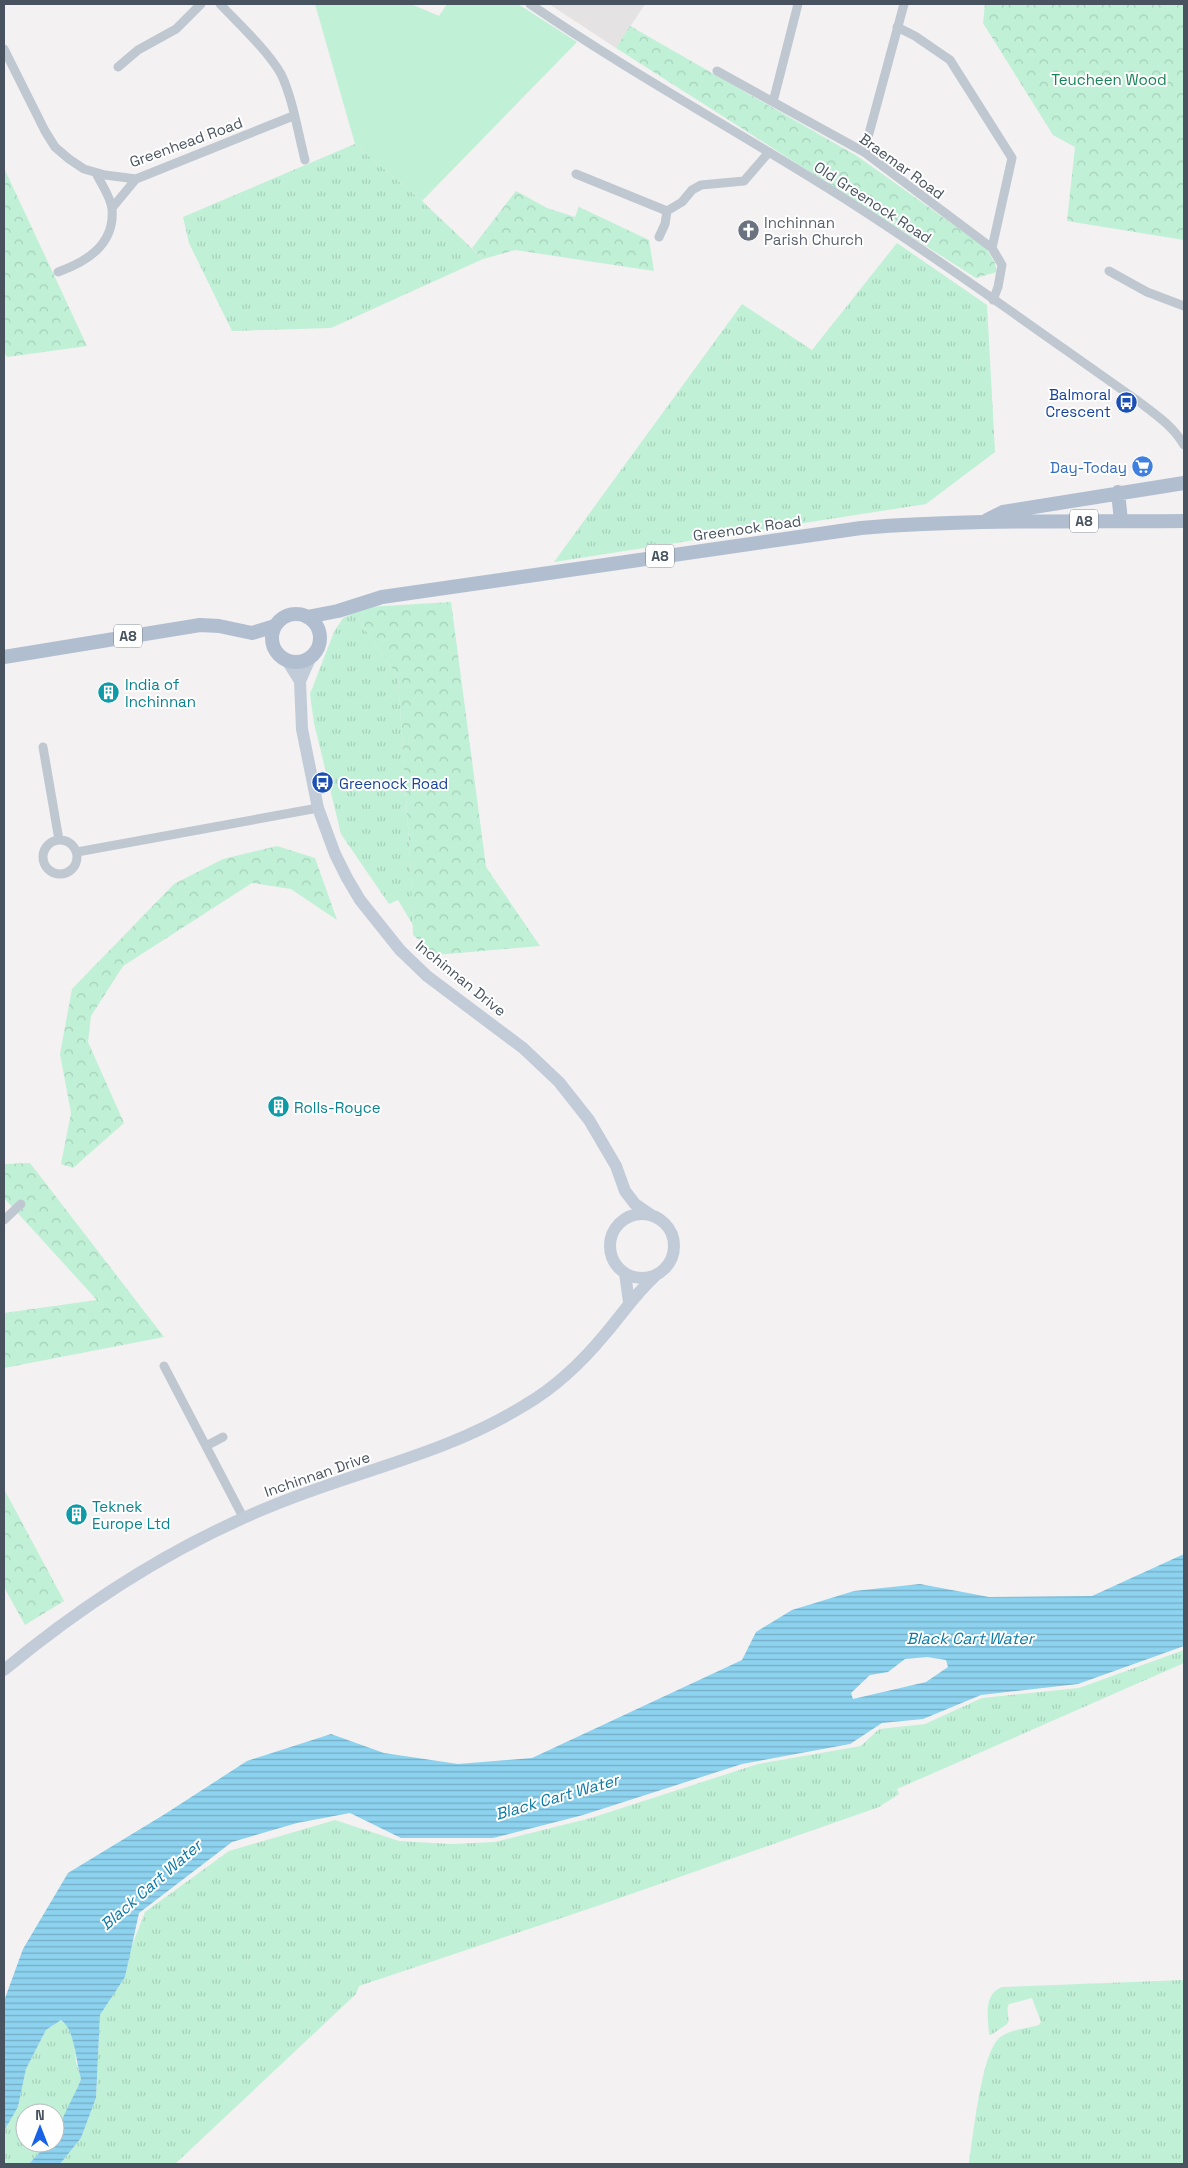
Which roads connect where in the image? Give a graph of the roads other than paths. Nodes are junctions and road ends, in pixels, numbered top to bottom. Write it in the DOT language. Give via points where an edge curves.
graph roads {
  1 [pos="201,4"];
  2 [pos="220,4"];
  3 [pos="530,4"];
  4 [pos="798,4"];
  5 [pos="904,4"];
  6 [pos="897,27"];
  7 [pos="4,49"];
  8 [pos="118,67"];
  9 [pos="716,71"];
  10 [pos="773,102"];
  11 [pos="293,116"];
  12 [pos="769,152"];
  13 [pos="864,152"];
  14 [pos="305,160"];
  15 [pos="96,173"];
  16 [pos="576,174"];
  17 [pos="136,179"];
  18 [pos="112,208"];
  19 [pos="667,211"];
  20 [pos="660,237"];
  21 [pos="992,248"];
  22 [pos="1109,271"];
  23 [pos="58,272"];
  24 [pos="992,300"];
  25 [pos="1184,306"];
  26 [pos="1182,435"];
  27 [pos="1184,445"];
  28 [pos="1184,483"];
  29 [pos="1115,493"];
  30 [pos="984,521"];
  31 [pos="1120,521"];
  32 [pos="1184,521"];
  33 [pos="338,611"];
  34 [pos="307,617"];
  35 [pos="275,626"];
  36 [pos="252,633"];
  37 [pos="320,634"];
  38 [pos="275,649"];
  39 [pos="311,656"];
  40 [pos="4,657"];
  41 [pos="287,660"];
  42 [pos="300,681"];
  43 [pos="43,747"];
  44 [pos="318,808"];
  45 [pos="59,840"];
  46 [pos="77,852"];
  47 [pos="625,1191"];
  48 [pos="21,1204"];
  49 [pos="651,1215"];
  50 [pos="4,1220"];
  51 [pos="621,1221"];
  52 [pos="625,1273"];
  53 [pos="657,1274"];
  54 [pos="629,1302"];
  55 [pos="164,1366"];
  56 [pos="223,1437"];
  57 [pos="206,1446"];
  58 [pos="243,1517"];
  59 [pos="4,1670"];
  1 -- 8 [label="street" via="176,28 138,50"];
  2 -- 11 [label="street" via="279,72"];
  3 -- 12 [label="street, Old Greenock Road" via="650,82"];
  4 -- 10 [label="street"];
  5 -- 6 [label="street"];
  6 -- 13 [label="street"];
  6 -- 21 [label="street" via="950,60 1012,158"];
  7 -- 15 [label="street, Greenhead Road" via="55,147 68,159"];
  9 -- 10 [label="street, Braemar Road"];
  10 -- 13 [label="street, Braemar Road"];
  11 -- 14 [label="street"];
  11 -- 17 [label="street, Greenhead Road"];
  12 -- 19 [label="street" via="744,181 701,185"];
  12 -- 24 [label="street, Old Greenock Road" via="928,254"];
  13 -- 21 [label="street, Braemar Road"];
  15 -- 17 [label="street, Greenhead Road"];
  15 -- 18 [label="street"];
  16 -- 19 [label="street"];
  17 -- 18 [label="street"];
  18 -- 23 [label="street" via="102,246 79,264"];
  19 -- 20 [label="street"];
  21 -- 24 [label="street" via="1002,265"];
  22 -- 25 [label="street" via="1147,292"];
  24 -- 26 [label="street, Old Greenock Road"];
  26 -- 27 [label="street, Old Greenock Road"];
  28 -- 29 [label="main road, Greenock Road / A8"];
  29 -- 30 [label="main road, Greenock Road / A8" via="1003,512"];
  29 -- 31 [label="main road"];
  30 -- 31 [label="main road, Greenock Road / A8"];
  30 -- 33 [label="main road, Greenock Road / A8" via="852,529 382,596"];
  31 -- 32 [label="main road, Greenock Road / A8"];
  33 -- 34 [label="main road, Greenock Road / A8"];
  33 -- 37 [label="main road"];
  34 -- 35 [label="main road, A8" via="289,615"];
  34 -- 37 [label="main road" via="314,622"];
  35 -- 36 [label="main road, A8"];
  35 -- 38 [label="main road" via="272,640"];
  36 -- 38 [label="main road, A8"];
  36 -- 40 [label="main road, A8" via="200,625"];
  37 -- 39 [label="main road" via="319,644"];
  38 -- 41 [label="main road, A8"];
  39 -- 41 [label="main road" via="300,661"];
  39 -- 42 [label="street, Inchinnan Drive"];
  41 -- 42 [label="street, Inchinnan Drive"];
  42 -- 44 [label="street, Inchinnan Drive" via="302,730"];
  43 -- 45 [label="street"];
  44 -- 46 [label="street"];
  44 -- 47 [label="street, Inchinnan Drive" via="347,878 384,931 427,976 523,1048 559,1082 589,1120 616,1166"];
  45 -- 46 [label="street" via="70,842"];
  45 -- 46 [label="street" via="49,844 43,854 45,865 53,873 64,874 74,868"];
  47 -- 49 [label="street, Inchinnan Drive" via="635,1204"];
  47 -- 51 [label="street, Inchinnan Drive"];
  48 -- 50 [label="street"];
  49 -- 51 [label="street" via="630,1216"];
  49 -- 53 [label="street" via="668,1227 674,1242 672,1259"];
  51 -- 52 [label="street" via="614,1230 610,1251"];
  52 -- 53 [label="street" via="635,1277"];
  52 -- 54 [label="street"];
  53 -- 54 [label="street, Inchinnan Drive"];
  54 -- 58 [label="street, Inchinnan Drive" via="584,1359 545,1392 497,1422 432,1451"];
  55 -- 57 [label="street"];
  56 -- 57 [label="street"];
  57 -- 58 [label="street"];
  58 -- 59 [label="street, Inchinnan Drive" via="122,1584 31,1647"];
}
